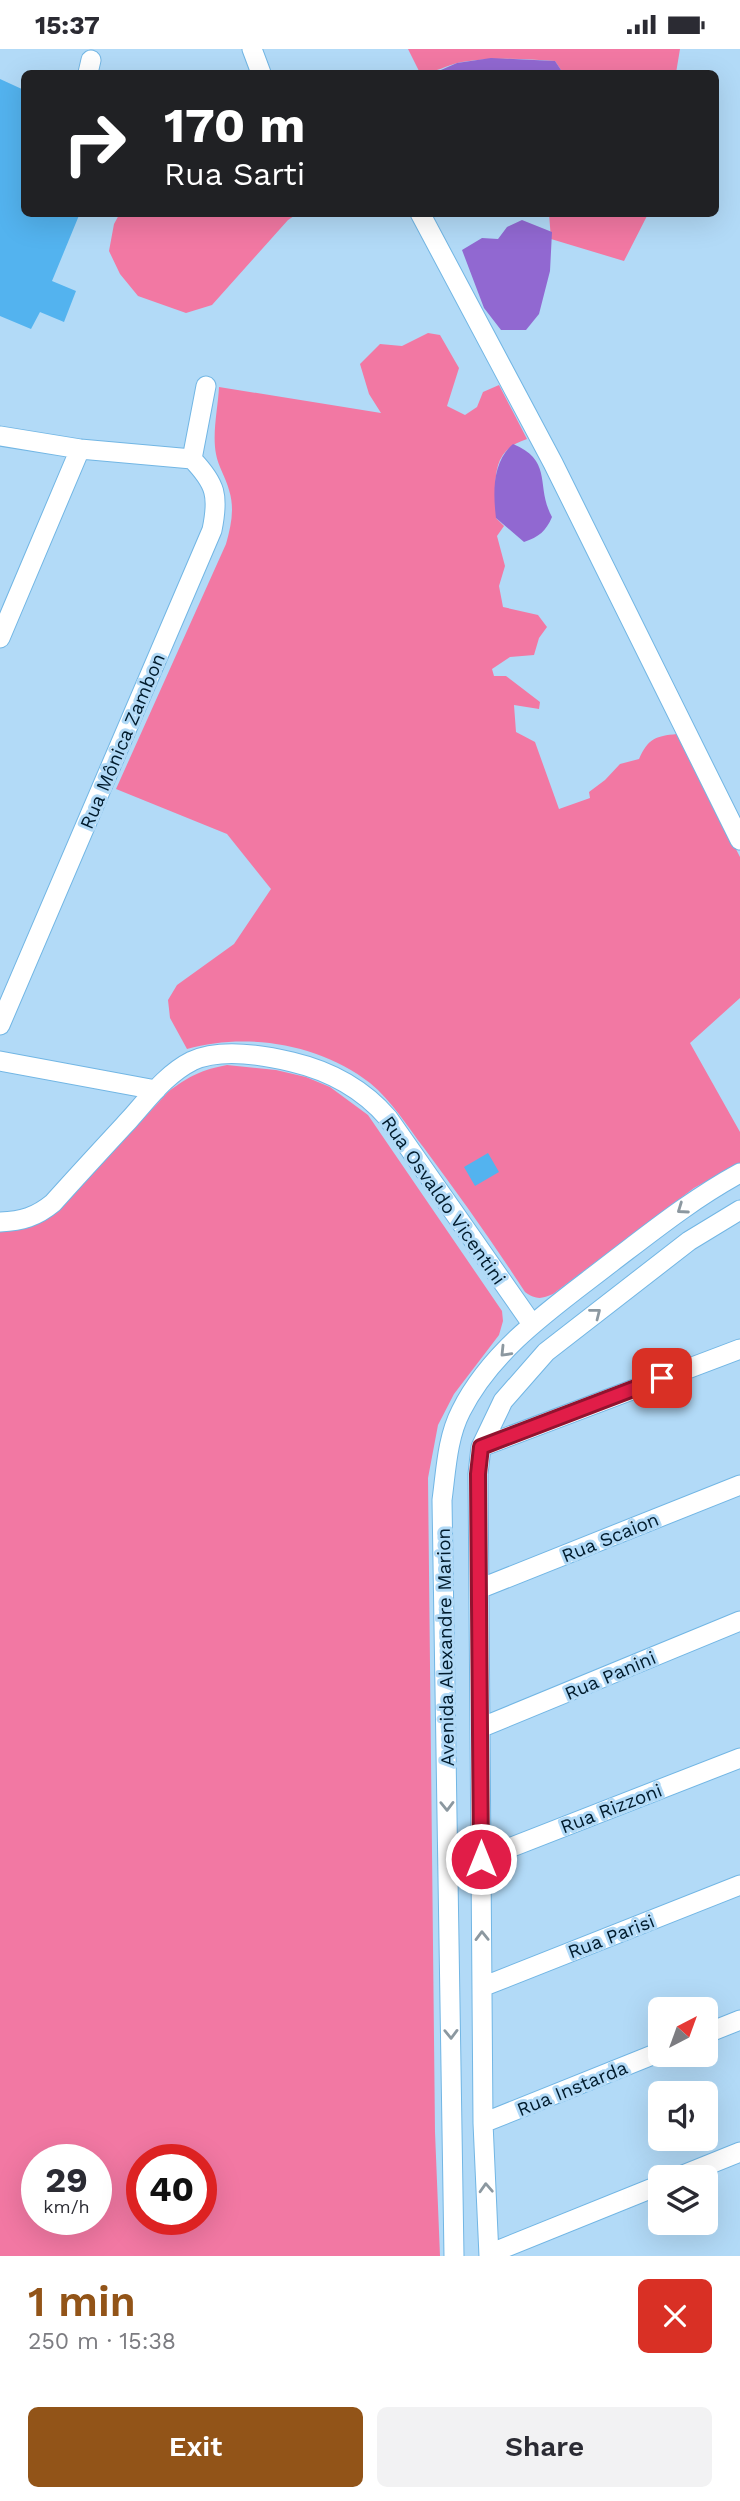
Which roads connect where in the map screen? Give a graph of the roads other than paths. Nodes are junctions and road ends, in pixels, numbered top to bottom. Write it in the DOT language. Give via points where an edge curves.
graph roads {
  1 [pos="252,49"];
  2 [pos="260,70"];
  3 [pos="422,217"];
  4 [pos="205,386"];
  5 [pos="0,436"];
  6 [pos="80,449"];
  7 [pos="192,459"];
  8 [pos="0,638"];
  9 [pos="740,840"];
  10 [pos="0,1025"];
  11 [pos="0,1061"];
  12 [pos="156,1090"];
  13 [pos="740,1173"];
  14 [pos="740,1210"];
  15 [pos="0,1222"];
  16 [pos="532,1324"];
  17 [pos="740,1349"];
  18 [pos="481,1447"];
  19 [pos="740,1485"];
  20 [pos="479,1589"];
  21 [pos="740,1621"];
  22 [pos="481,1728"];
  23 [pos="740,1758"];
  24 [pos="481,1859"];
  25 [pos="740,1885"];
  26 [pos="482,1987"];
  27 [pos="740,2021"];
  28 [pos="718,2029"];
  29 [pos="648,2057"];
  30 [pos="483,2123"];
  31 [pos="740,2152"];
  32 [pos="708,2165"];
  33 [pos="648,2190"];
  34 [pos="489,2255"];
  35 [pos="454,2256"];
  1 -- 2 [label="street"];
  3 -- 9 [label="street" via="552,463"];
  4 -- 7 [label="street"];
  5 -- 6 [label="street"];
  6 -- 7 [label="street"];
  6 -- 8 [label="street"];
  7 -- 10 [label="street, Rua Mônica Zambon" via="216,496 212,530"];
  11 -- 12 [label="street"];
  12 -- 15 [label="street, Rua Osvaldo Vicentini" via="39,1215"];
  12 -- 16 [label="street, Rua Osvaldo Vicentini" via="193,1061 233,1055 307,1066 355,1087 388,1118"];
  13 -- 16 [label="street, Avenida Alexandre Marion, one-way" via="676,1213"];
  18 -- 14 [label="street, Avenida Alexandre Marion, one-way" via="503,1401 546,1352 689,1241"];
  16 -- 35 [label="street, Avenida Alexandre Marion, one-way" via="489,1369 459,1414 448,1450 442,1500"];
  17 -- 18 [label="street"];
  18 -- 20 [label="street, Avenida Alexandre Marion"];
  19 -- 20 [label="street, Rua Scaion"];
  20 -- 22 [label="street, Avenida Alexandre Marion"];
  21 -- 22 [label="street, Rua Panini"];
  22 -- 24 [label="street, Avenida Alexandre Marion"];
  23 -- 24 [label="street, Rua Rizzoni"];
  26 -- 24 [label="street, Avenida Alexandre Marion, one-way"];
  25 -- 26 [label="street, Rua Parisi"];
  26 -- 30 [label="street, Avenida Alexandre Marion"];
  27 -- 28 [label="street"];
  29 -- 30 [label="street, Rua Instarda"];
  34 -- 30 [label="street, Avenida Alexandre Marion, one-way"];
  31 -- 32 [label="street"];
  33 -- 34 [label="street"];
}
